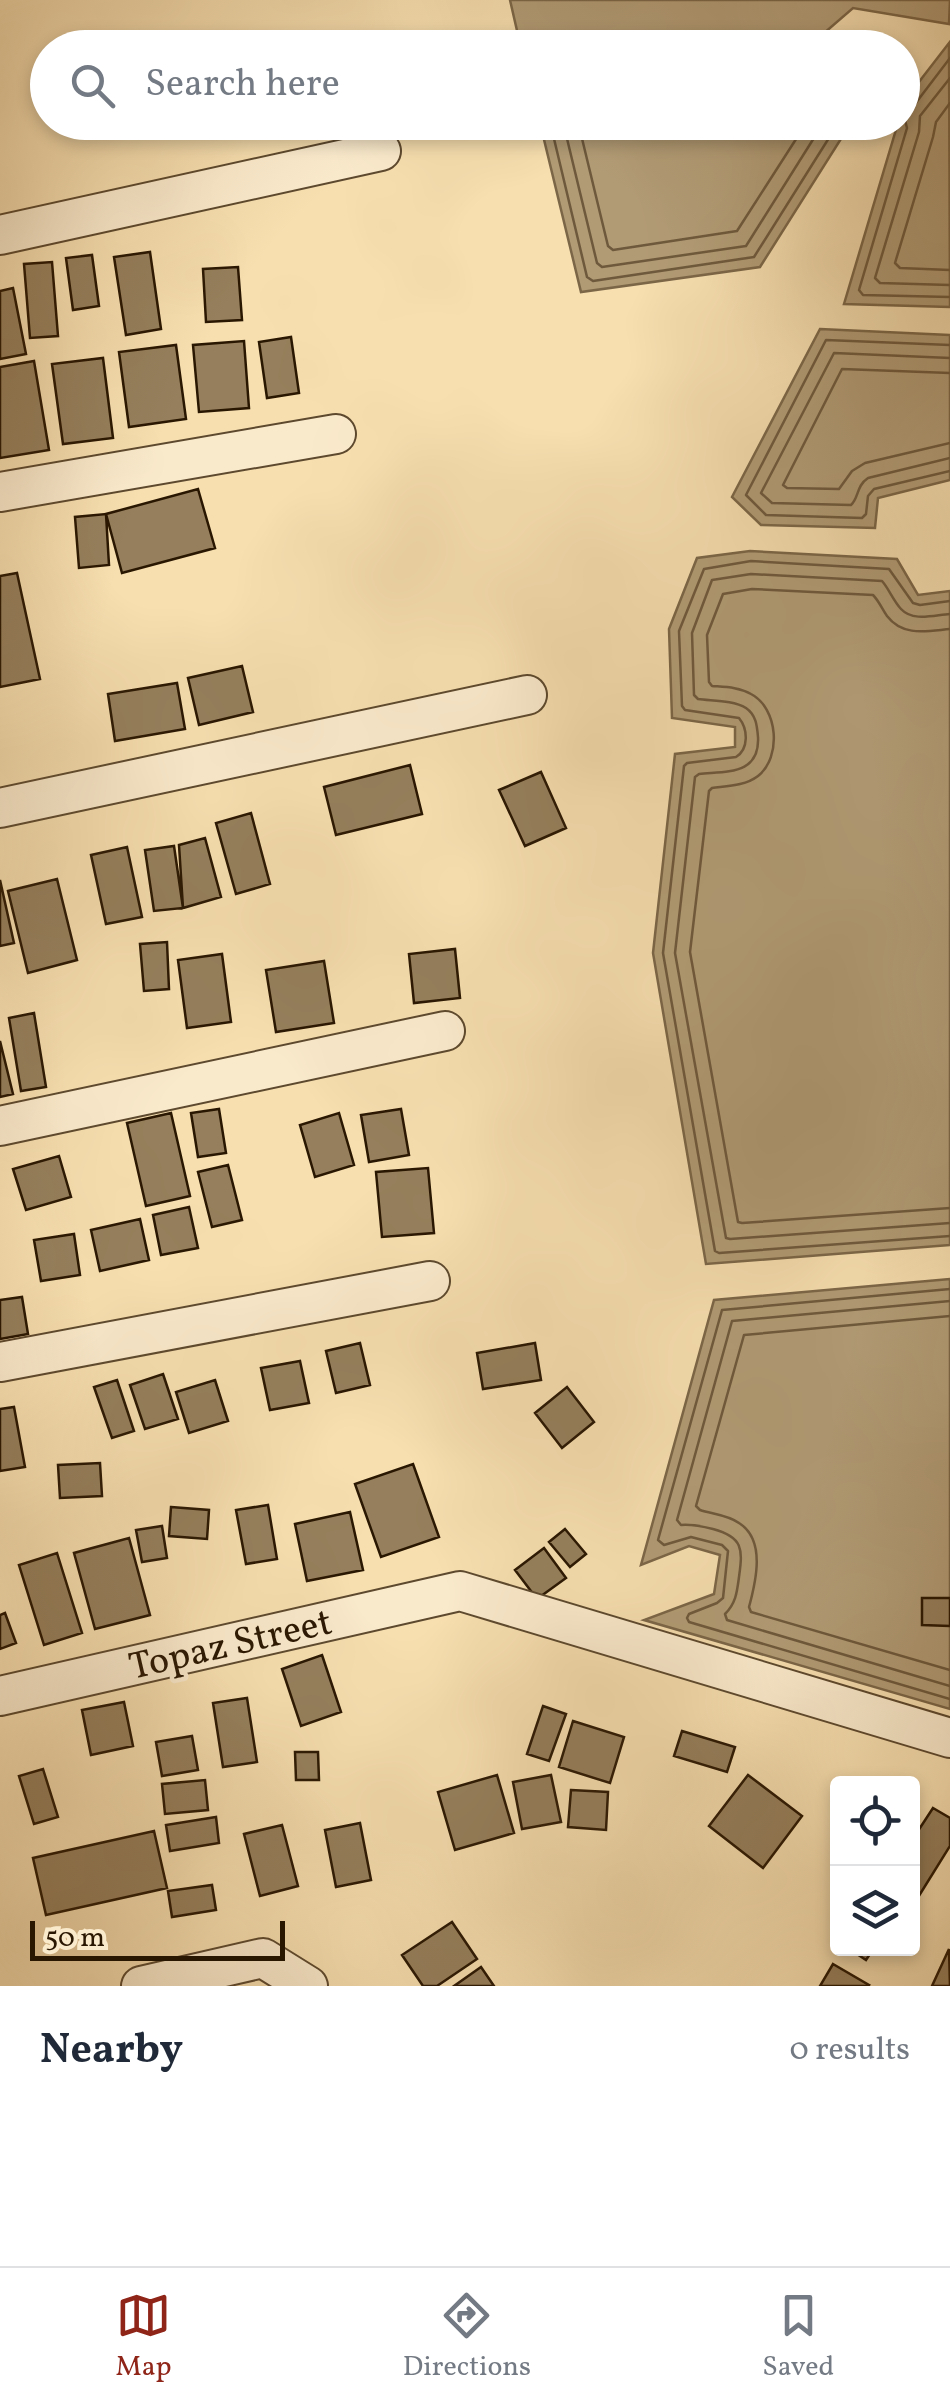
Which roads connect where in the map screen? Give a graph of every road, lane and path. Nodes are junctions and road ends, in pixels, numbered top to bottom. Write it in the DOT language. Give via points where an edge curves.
graph roads {
  1 [pos="382,152"];
  2 [pos="0,235"];
  3 [pos="336,434"];
  4 [pos="0,492"];
  5 [pos="527,695"];
  6 [pos="0,808"];
  7 [pos="444,1032"];
  8 [pos="0,1126"];
  9 [pos="430,1281"];
  10 [pos="0,1362"];
  11 [pos="0,1696"];
  12 [pos="950,1738"];
  13 [pos="141,1986"];
  14 [pos="308,1986"];
  1 -- 2 [label="street"];
  3 -- 4 [label="street"];
  5 -- 6 [label="street"];
  7 -- 8 [label="street"];
  9 -- 10 [label="street"];
  11 -- 12 [label="street, Topaz Street" via="460,1591"];
  13 -- 14 [label="street" via="263,1958"];
}
